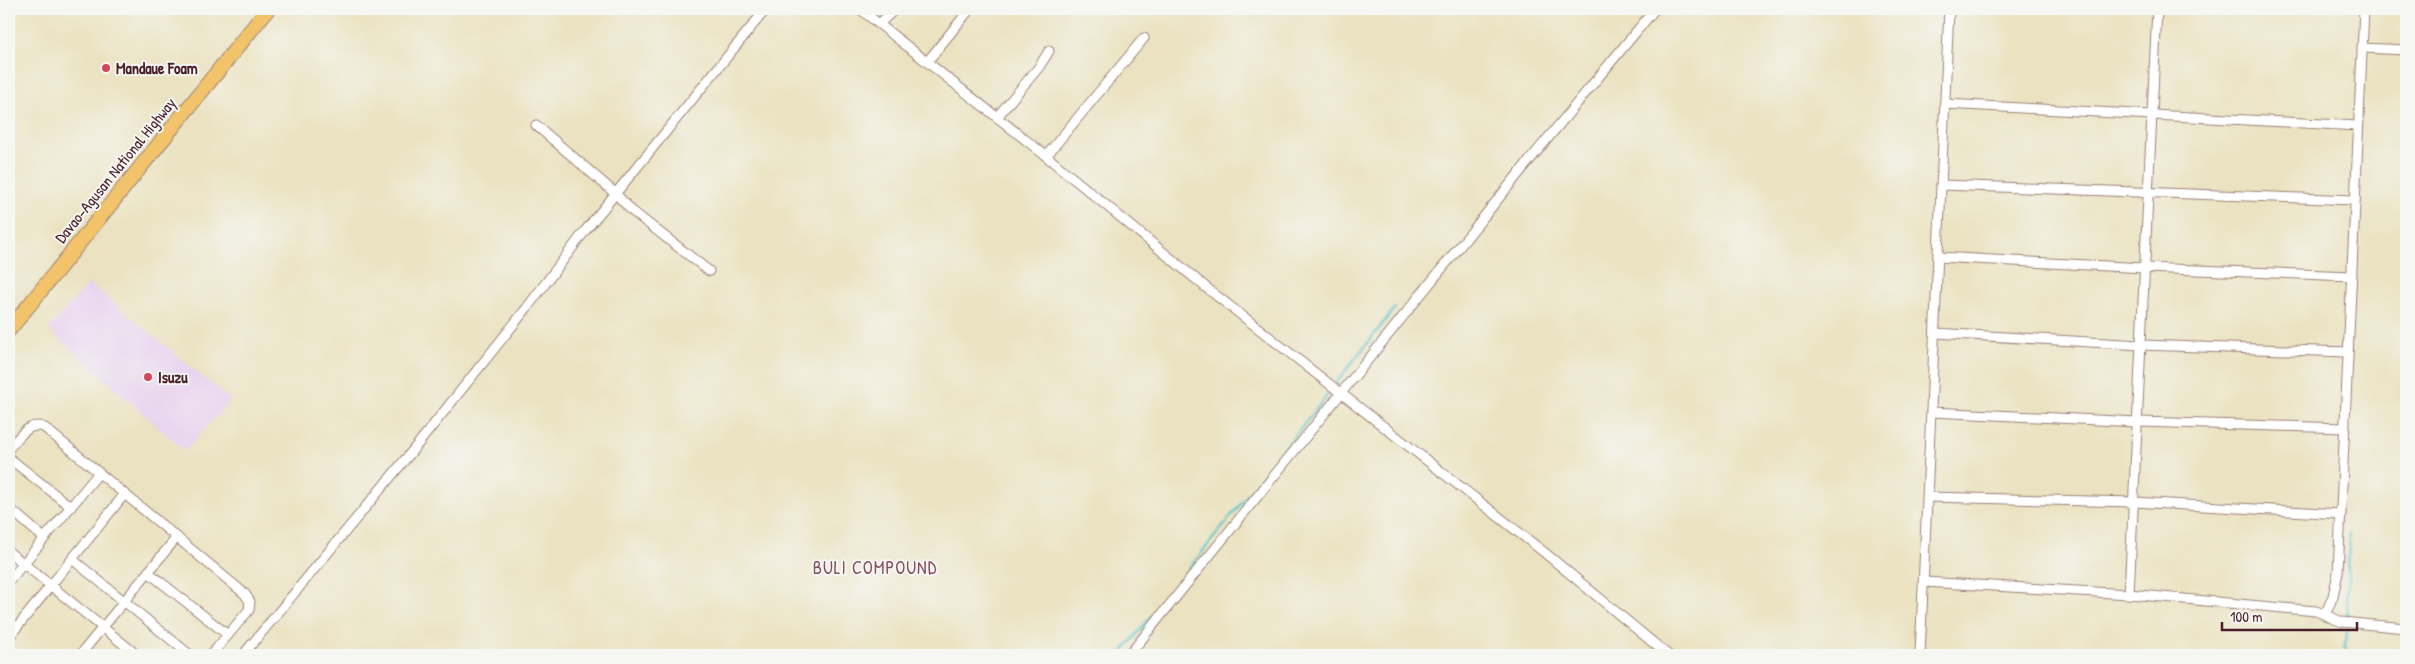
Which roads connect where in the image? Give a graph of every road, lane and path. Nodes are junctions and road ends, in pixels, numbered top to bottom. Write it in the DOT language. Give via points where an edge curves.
graph roads {
  1 [pos="268,9"];
  2 [pos="766,9"];
  3 [pos="860,9"];
  4 [pos="895,9"];
  5 [pos="970,9"];
  6 [pos="1655,9"];
  7 [pos="1948,9"];
  8 [pos="2157,9"];
  9 [pos="2364,9"];
  10 [pos="880,24"];
  11 [pos="1144,38"];
  12 [pos="2362,48"];
  13 [pos="2406,50"];
  14 [pos="1050,51"];
  15 [pos="927,62"];
  16 [pos="1945,104"];
  17 [pos="2153,115"];
  18 [pos="997,118"];
  19 [pos="536,125"];
  20 [pos="2358,126"];
  21 [pos="1046,156"];
  22 [pos="1942,185"];
  23 [pos="2149,193"];
  24 [pos="616,194"];
  25 [pos="2355,200"];
  26 [pos="1938,257"];
  27 [pos="2145,268"];
  28 [pos="708,270"];
  29 [pos="2352,276"];
  30 [pos="9,330"];
  31 [pos="1935,333"];
  32 [pos="2141,345"];
  33 [pos="2348,352"];
  34 [pos="1340,394"];
  35 [pos="1932,412"];
  36 [pos="2138,422"];
  37 [pos="2345,428"];
  38 [pos="9,448"];
  39 [pos="9,458"];
  40 [pos="98,474"];
  41 [pos="124,495"];
  42 [pos="1928,497"];
  43 [pos="2134,502"];
  44 [pos="71,507"];
  45 [pos="9,508"];
  46 [pos="2341,514"];
  47 [pos="44,538"];
  48 [pos="177,538"];
  49 [pos="9,552"];
  50 [pos="72,559"];
  51 [pos="23,563"];
  52 [pos="148,572"];
  53 [pos="9,581"];
  54 [pos="1924,582"];
  55 [pos="51,586"];
  56 [pos="2129,594"];
  57 [pos="124,602"];
  58 [pos="2326,614"];
  59 [pos="103,628"];
  60 [pos="2406,628"];
  61 [pos="228,635"];
  62 [pos="9,637"];
  63 [pos="80,655"];
  64 [pos="136,655"];
  65 [pos="190,655"];
  66 [pos="211,655"];
  67 [pos="243,655"];
  68 [pos="1129,655"];
  69 [pos="1668,655"];
  70 [pos="1920,655"];
  1 -- 30 [label="highway, Davao-Agusan National Highway"];
  2 -- 24 [label="street"];
  3 -- 10 [label="street"];
  4 -- 10 [label="street"];
  5 -- 15 [label="street"];
  6 -- 34 [label="street"];
  7 -- 16 [label="street"];
  8 -- 17 [label="street"];
  9 -- 12 [label="street"];
  10 -- 15 [label="street"];
  11 -- 21 [label="street"];
  12 -- 13 [label="street"];
  12 -- 20 [label="street"];
  14 -- 18 [label="street"];
  15 -- 18 [label="street"];
  16 -- 17 [label="street"];
  16 -- 22 [label="street"];
  17 -- 20 [label="street"];
  17 -- 23 [label="street"];
  18 -- 21 [label="street"];
  19 -- 24 [label="street"];
  20 -- 25 [label="street"];
  21 -- 34 [label="street"];
  22 -- 23 [label="street"];
  22 -- 26 [label="street"];
  23 -- 25 [label="street"];
  23 -- 27 [label="street"];
  24 -- 28 [label="street" via="632,211"];
  24 -- 67 [label="street" via="418,444"];
  25 -- 29 [label="street"];
  26 -- 27 [label="street"];
  26 -- 31 [label="street"];
  27 -- 29 [label="street"];
  27 -- 32 [label="street"];
  29 -- 33 [label="street"];
  31 -- 32 [label="street"];
  31 -- 35 [label="street"];
  32 -- 33 [label="street"];
  32 -- 36 [label="street"];
  33 -- 37 [label="street"];
  34 -- 68 [label="street"];
  34 -- 69 [label="street" via="1545,553"];
  35 -- 36 [label="street"];
  35 -- 42 [label="street"];
  36 -- 37 [label="street"];
  36 -- 43 [label="street"];
  37 -- 46 [label="street"];
  38 -- 40 [label="street" via="28,428 40,426"];
  39 -- 44 [label="street"];
  40 -- 41 [label="street"];
  40 -- 44 [label="street"];
  41 -- 48 [label="street"];
  41 -- 50 [label="street"];
  42 -- 43 [label="street"];
  42 -- 54 [label="street"];
  43 -- 46 [label="street"];
  43 -- 56 [label="street"];
  44 -- 47 [label="street"];
  45 -- 47 [label="street"];
  46 -- 58 [label="street" via="2338,573 2334,596"];
  47 -- 51 [label="street"];
  48 -- 52 [label="street"];
  48 -- 61 [label="street" via="248,597 249,610"];
  49 -- 51 [label="street"];
  50 -- 55 [label="street"];
  50 -- 57 [label="street"];
  51 -- 53 [label="street"];
  51 -- 55 [label="street"];
  52 -- 57 [label="street"];
  52 -- 61 [label="street"];
  54 -- 56 [label="street"];
  54 -- 70 [label="street"];
  55 -- 59 [label="street"];
  55 -- 62 [label="street"];
  56 -- 58 [label="street"];
  57 -- 59 [label="street"];
  57 -- 65 [label="street"];
  58 -- 60 [label="street" via="2342,622"];
  59 -- 63 [label="street"];
  59 -- 64 [label="street"];
  61 -- 66 [label="street"];
}
